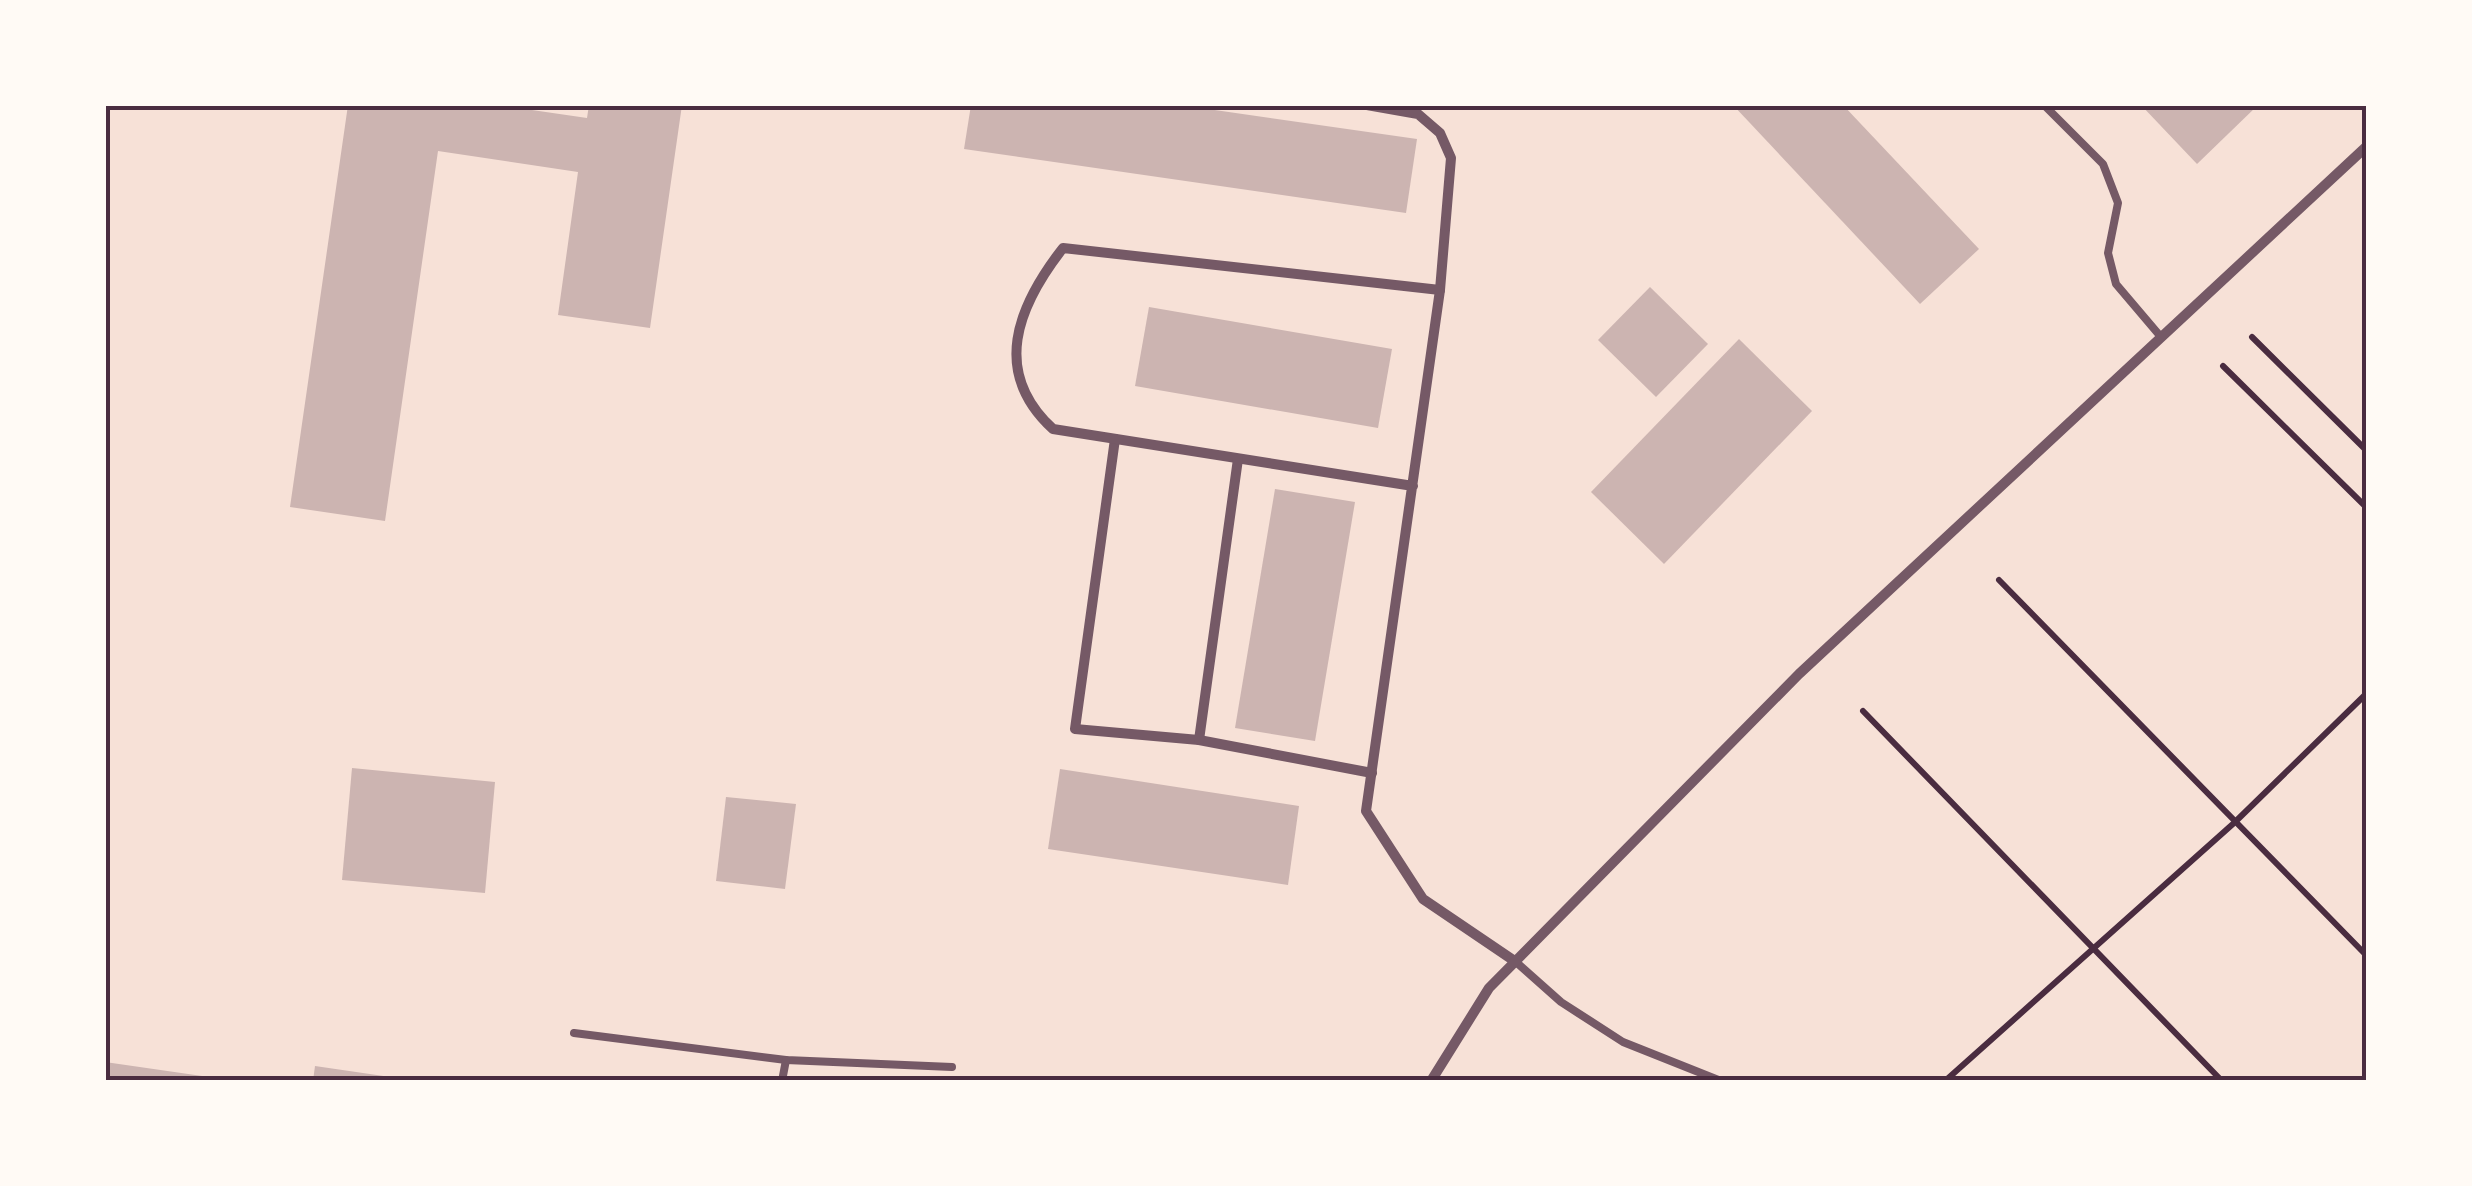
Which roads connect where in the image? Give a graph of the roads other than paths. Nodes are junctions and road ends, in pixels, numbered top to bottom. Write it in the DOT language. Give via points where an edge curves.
graph roads {
  1 [pos="1367,105"];
  2 [pos="2044,105"];
  3 [pos="2367,146"];
  4 [pos="1440,290"];
  5 [pos="2162,337"];
  6 [pos="1115,439"];
  7 [pos="1238,459"];
  8 [pos="1412,486"];
  9 [pos="1199,740"];
  10 [pos="1372,773"];
  11 [pos="1516,962"];
  12 [pos="574,1032"];
  13 [pos="786,1060"];
  14 [pos="952,1067"];
  15 [pos="782,1081"];
  16 [pos="1431,1081"];
  17 [pos="1721,1081"];
  1 -- 4 [label="street" via="1418,114 1440,134 1451,158"];
  2 -- 5 [label="lane" via="2102,164 2118,204 2108,252 2116,284"];
  3 -- 5 [label="street"];
  4 -- 6 [label="street" via="1063,248 1038,281 1019,331 1017,378 1028,406 1053,429"];
  4 -- 8 [label="street"];
  5 -- 11 [label="street" via="1799,674"];
  6 -- 7 [label="street"];
  6 -- 9 [label="street" via="1075,729"];
  7 -- 8 [label="street"];
  7 -- 9 [label="street"];
  8 -- 10 [label="street"];
  9 -- 10 [label="street"];
  10 -- 11 [label="street" via="1366,811 1423,900"];
  11 -- 16 [label="street" via="1489,988"];
  11 -- 17 [label="lane" via="1561,1002 1623,1042"];
  12 -- 13 [label="lane"];
  13 -- 14 [label="lane"];
  13 -- 15 [label="lane"];
}
